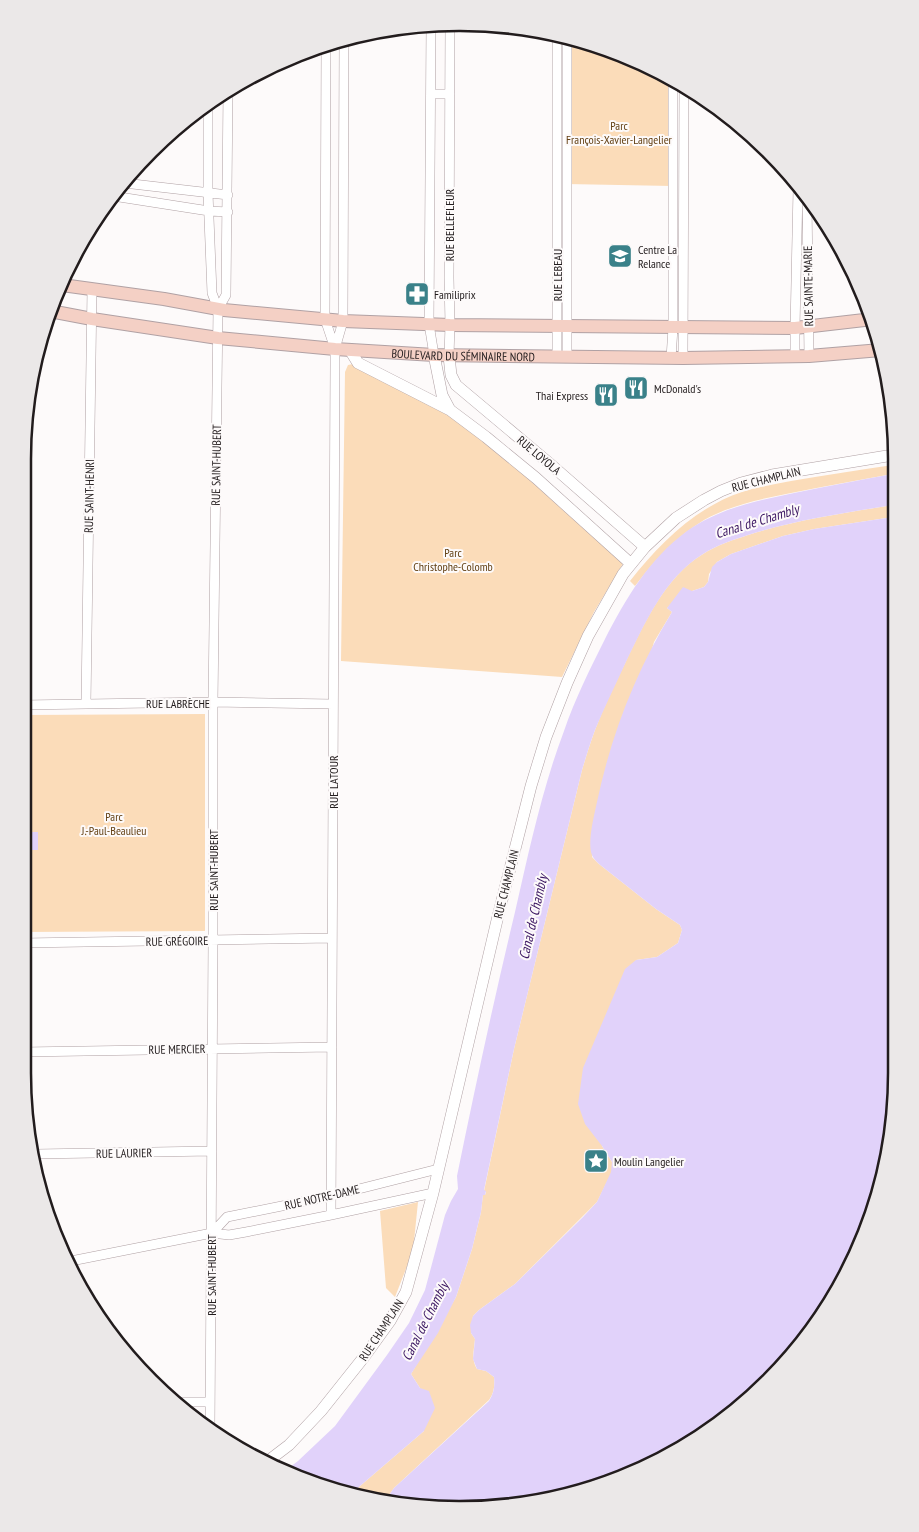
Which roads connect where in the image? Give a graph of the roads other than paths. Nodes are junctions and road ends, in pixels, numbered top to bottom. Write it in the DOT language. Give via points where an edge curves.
graph roads {
  1 [pos="450,31"];
  2 [pos="431,32"];
  3 [pos="557,43"];
  4 [pos="567,45"];
  5 [pos="344,47"];
  6 [pos="326,53"];
  7 [pos="344,72"];
  8 [pos="326,73"];
  9 [pos="672,88"];
  10 [pos="431,94"];
  11 [pos="450,94"];
  12 [pos="684,95"];
  13 [pos="225,101"];
  14 [pos="208,113"];
  15 [pos="344,135"];
  16 [pos="326,136"];
  17 [pos="133,183"];
  18 [pos="672,184"];
  19 [pos="684,184"];
  20 [pos="208,193"];
  21 [pos="557,193"];
  22 [pos="567,193"];
  23 [pos="122,196"];
  24 [pos="228,196"];
  25 [pos="800,200"];
  26 [pos="805,207"];
  27 [pos="209,211"];
  28 [pos="228,212"];
  29 [pos="802,217"];
  30 [pos="344,222"];
  31 [pos="326,223"];
  32 [pos="326,274"];
  33 [pos="344,274"];
  34 [pos="68,286"];
  35 [pos="92,289"];
  36 [pos="218,310"];
  37 [pos="58,312"];
  38 [pos="92,319"];
  39 [pos="325,319"];
  40 [pos="864,320"];
  41 [pos="344,321"];
  42 [pos="430,324"];
  43 [pos="450,325"];
  44 [pos="562,326"];
  45 [pos="678,328"];
  46 [pos="794,328"];
  47 [pos="808,328"];
  48 [pos="218,338"];
  49 [pos="335,349"];
  50 [pos="350,350"];
  51 [pos="873,351"];
  52 [pos="434,355"];
  53 [pos="449,356"];
  54 [pos="796,356"];
  55 [pos="809,356"];
  56 [pos="562,357"];
  57 [pos="677,358"];
  58 [pos="450,410"];
  59 [pos="888,456"];
  60 [pos="549,463"];
  61 [pos="536,478"];
  62 [pos="644,547"];
  63 [pos="630,563"];
  64 [pos="213,702"];
  65 [pos="86,703"];
  66 [pos="333,704"];
  67 [pos="31,705"];
  68 [pos="332,938"];
  69 [pos="213,940"];
  70 [pos="31,944"];
  71 [pos="332,1047"];
  72 [pos="213,1049"];
  73 [pos="31,1052"];
  74 [pos="212,1151"];
  75 [pos="39,1154"];
  76 [pos="438,1169"];
  77 [pos="433,1193"];
  78 [pos="331,1196"];
  79 [pos="331,1215"];
  80 [pos="212,1233"];
  81 [pos="74,1261"];
  82 [pos="187,1402"];
  83 [pos="210,1402"];
  84 [pos="210,1420"];
  85 [pos="272,1458"];
  1 -- 11 [label="street, RUE BELLEFLEUR"];
  2 -- 10 [label="street, RUE BELLEFLEUR"];
  3 -- 21 [label="street, RUE LEBEAU"];
  4 -- 22 [label="street, RUE LEBEAU"];
  5 -- 7 [label="street, RUE LATOUR"];
  6 -- 8 [label="street, RUE LATOUR"];
  7 -- 8 [label="street"];
  7 -- 15 [label="street, RUE LATOUR"];
  8 -- 16 [label="street, RUE LATOUR"];
  9 -- 18 [label="street"];
  10 -- 11 [label="street"];
  10 -- 42 [label="street, RUE BELLEFLEUR"];
  11 -- 43 [label="street, RUE BELLEFLEUR"];
  12 -- 19 [label="street"];
  13 -- 24 [label="street, RUE SAINT-HUBERT"];
  14 -- 20 [label="street, RUE SAINT-HUBERT"];
  15 -- 16 [label="street"];
  15 -- 30 [label="street, RUE LATOUR"];
  16 -- 31 [label="street, RUE LATOUR"];
  17 -- 20 [label="street"];
  18 -- 19 [label="street"];
  18 -- 45 [label="street"];
  19 -- 45 [label="street"];
  20 -- 24 [label="street"];
  20 -- 27 [label="street, RUE SAINT-HUBERT"];
  21 -- 22 [label="street"];
  21 -- 44 [label="street, RUE LEBEAU"];
  22 -- 44 [label="street, RUE LEBEAU"];
  23 -- 27 [label="street"];
  24 -- 28 [label="street, RUE SAINT-HUBERT"];
  25 -- 29 [label="street, RUE SAINTE-MARIE"];
  26 -- 29 [label="street, RUE SAINTE-MARIE"];
  27 -- 28 [label="street"];
  27 -- 36 [label="street, RUE SAINT-HUBERT" via="212,293"];
  28 -- 36 [label="street, RUE SAINT-HUBERT" via="226,294"];
  29 -- 46 [label="street, RUE SAINTE-MARIE"];
  29 -- 47 [label="street, RUE SAINTE-MARIE"];
  30 -- 31 [label="street"];
  30 -- 33 [label="street, RUE LATOUR"];
  31 -- 32 [label="street, RUE LATOUR"];
  32 -- 33 [label="street"];
  32 -- 39 [label="street, RUE LATOUR"];
  33 -- 41 [label="street, RUE LATOUR"];
  34 -- 35 [label="main road"];
  35 -- 36 [label="main road"];
  35 -- 38 [label="street, RUE SAINT-HENRI"];
  36 -- 39 [label="main road"];
  36 -- 48 [label="street, RUE SAINT-HUBERT"];
  37 -- 38 [label="main road, BOULEVARD DU SÉMINAIRE NORD"];
  38 -- 48 [label="main road, BOULEVARD DU SÉMINAIRE NORD"];
  38 -- 65 [label="street, RUE SAINT-HENRI"];
  39 -- 41 [label="main road"];
  39 -- 49 [label="street, RUE LATOUR"];
  40 -- 47 [label="main road"];
  41 -- 42 [label="main road"];
  41 -- 49 [label="street, RUE LATOUR"];
  42 -- 43 [label="main road"];
  42 -- 52 [label="street, RUE BELLEFLEUR"];
  43 -- 44 [label="main road"];
  43 -- 53 [label="street, RUE BELLEFLEUR"];
  44 -- 45 [label="main road"];
  44 -- 56 [label="street, RUE LEBEAU"];
  45 -- 46 [label="main road"];
  45 -- 57 [label="street"];
  46 -- 47 [label="main road"];
  46 -- 54 [label="street, RUE SAINTE-MARIE"];
  47 -- 55 [label="street, RUE SAINTE-MARIE"];
  48 -- 49 [label="main road, BOULEVARD DU SÉMINAIRE NORD"];
  48 -- 64 [label="street, RUE SAINT-HUBERT"];
  49 -- 50 [label="main road, BOULEVARD DU SÉMINAIRE NORD"];
  49 -- 66 [label="street, RUE LATOUR"];
  50 -- 52 [label="main road, BOULEVARD DU SÉMINAIRE NORD"];
  50 -- 58 [label="street, RUE LOYOLA" via="358,363"];
  51 -- 55 [label="main road, BOULEVARD DU SÉMINAIRE NORD"];
  52 -- 53 [label="main road, BOULEVARD DU SÉMINAIRE NORD"];
  52 -- 58 [label="street" via="442,395"];
  53 -- 56 [label="main road, BOULEVARD DU SÉMINAIRE NORD"];
  53 -- 60 [label="street, RUE LOYOLA" via="450,375 456,385"];
  54 -- 55 [label="main road, BOULEVARD DU SÉMINAIRE NORD"];
  54 -- 57 [label="main road, BOULEVARD DU SÉMINAIRE NORD"];
  56 -- 57 [label="main road, BOULEVARD DU SÉMINAIRE NORD"];
  58 -- 61 [label="street, RUE LOYOLA"];
  59 -- 62 [label="street, RUE CHAMPLAIN" via="786,472 741,483 695,505"];
  60 -- 61 [label="street"];
  60 -- 62 [label="street, RUE LOYOLA"];
  61 -- 63 [label="street, RUE LOYOLA"];
  62 -- 63 [label="street, RUE CHAMPLAIN"];
  63 -- 76 [label="street, RUE CHAMPLAIN" via="588,636 546,737 498,916"];
  64 -- 65 [label="street, RUE LABRÈCHE"];
  64 -- 66 [label="street, RUE LABRÈCHE"];
  64 -- 69 [label="street, RUE SAINT-HUBERT"];
  65 -- 67 [label="street, RUE LABRÈCHE"];
  66 -- 68 [label="street, RUE LATOUR"];
  68 -- 69 [label="street, RUE GRÉGOIRE"];
  68 -- 71 [label="street, RUE LATOUR"];
  69 -- 70 [label="street, RUE GRÉGOIRE"];
  69 -- 72 [label="street, RUE SAINT-HUBERT"];
  71 -- 72 [label="street, RUE MERCIER"];
  71 -- 78 [label="street, RUE LATOUR"];
  72 -- 73 [label="street, RUE MERCIER"];
  72 -- 74 [label="street, RUE SAINT-HUBERT"];
  74 -- 75 [label="street, RUE LAURIER"];
  74 -- 80 [label="street, RUE SAINT-HUBERT"];
  76 -- 77 [label="street, RUE CHAMPLAIN"];
  76 -- 78 [label="street, RUE NOTRE-DAME"];
  77 -- 79 [label="street, RUE NOTRE-DAME"];
  77 -- 85 [label="street, RUE CHAMPLAIN" via="406,1292 390,1321 321,1412"];
  78 -- 79 [label="street, RUE LATOUR"];
  78 -- 80 [label="street, RUE NOTRE-DAME" via="227,1217"];
  79 -- 80 [label="street, RUE NOTRE-DAME" via="229,1235"];
  80 -- 81 [label="street, RUE NOTRE-DAME"];
  80 -- 83 [label="street, RUE SAINT-HUBERT"];
  82 -- 83 [label="street"];
  83 -- 84 [label="street, RUE SAINT-HUBERT"];
}
